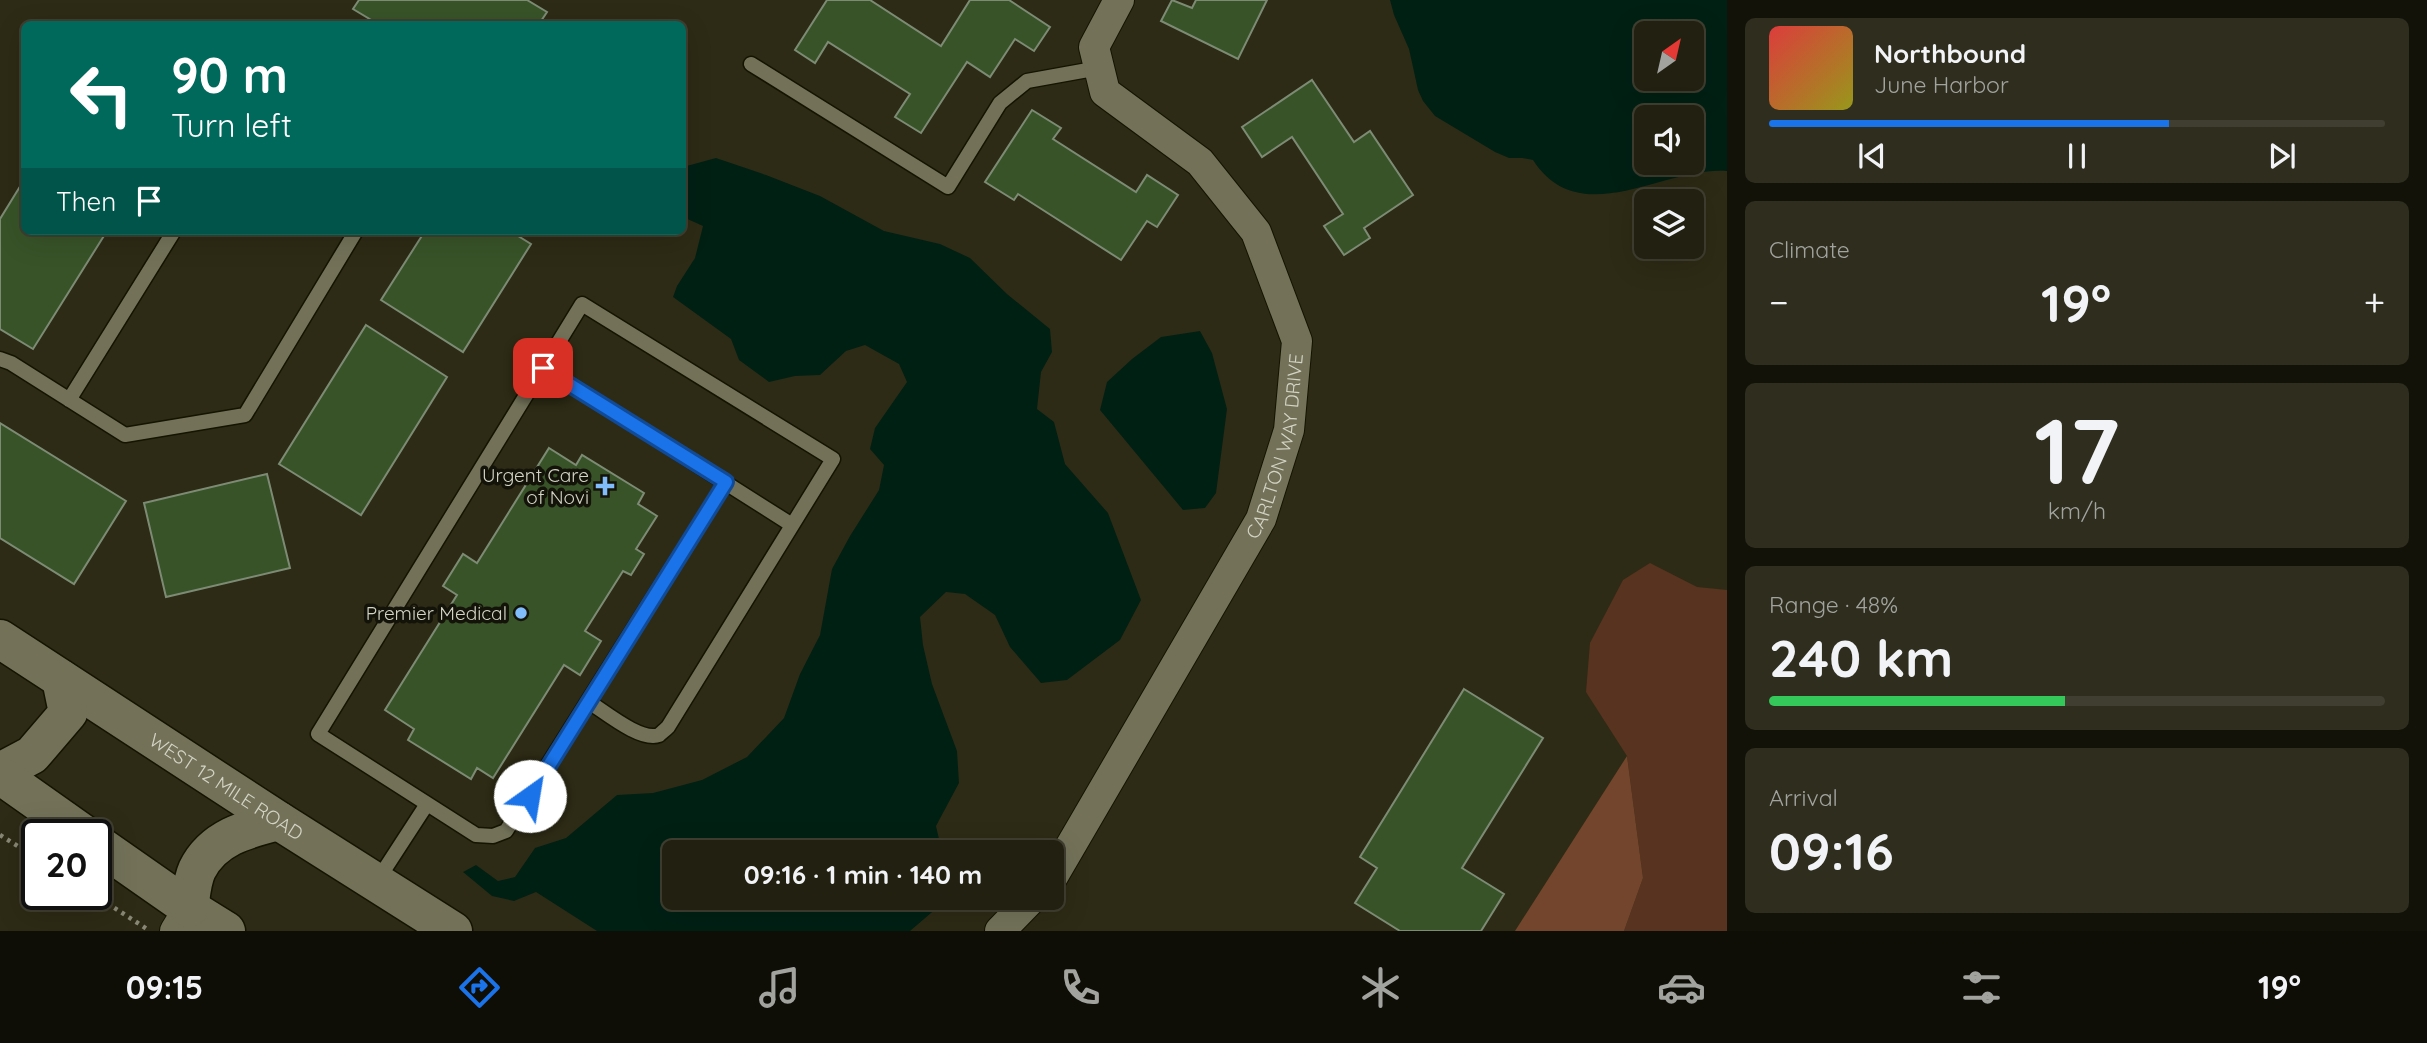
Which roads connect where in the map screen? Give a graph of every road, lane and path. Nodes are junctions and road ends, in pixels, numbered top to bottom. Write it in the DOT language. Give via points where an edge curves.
graph roads {
  1 [pos="1119,0"];
  2 [pos="751,64"];
  3 [pos="1099,68"];
  4 [pos="172,235"];
  5 [pos="354,235"];
  6 [pos="4,361"];
  7 [pos="543,368"];
  8 [pos="69,400"];
  9 [pos="726,482"];
  10 [pos="792,525"];
  11 [pos="0,639"];
  12 [pos="61,679"];
  13 [pos="589,702"];
  14 [pos="0,774"];
  15 [pos="426,804"];
  16 [pos="63,819"];
  17 [pos="279,821"];
  18 [pos="0,835"];
  19 [pos="21,848"];
  20 [pos="112,857"];
  21 [pos="1064,857"];
  22 [pos="376,882"];
  23 [pos="112,906"];
  24 [pos="1020,910"];
  25 [pos="182,920"];
  26 [pos="151,931"];
  27 [pos="226,931"];
  28 [pos="453,931"];
  29 [pos="1000,931"];
  1 -- 3 [label="street, CARLTON WAY DRIVE" via="1094,47"];
  2 -- 3 [label="lane" via="948,187 1000,103 1027,81"];
  3 -- 21 [label="street, CARLTON WAY DRIVE" via="1105,92 1200,162 1256,232 1297,341 1289,430 1261,519"];
  4 -- 8 [label="lane"];
  5 -- 8 [label="lane" via="245,415 125,435"];
  6 -- 8 [label="lane"];
  7 -- 9 [label="lane"];
  7 -- 10 [label="lane" via="582,304 833,459"];
  7 -- 15 [label="lane" via="318,734"];
  9 -- 10 [label="lane"];
  9 -- 13 [label="lane"];
  10 -- 13 [label="lane" via="668,727 646,736"];
  11 -- 12 [label="main road, WEST 12 MILE ROAD"];
  12 -- 14 [label="main road" via="68,713 32,755"];
  12 -- 17 [label="main road, WEST 12 MILE ROAD"];
  13 -- 15 [label="lane" via="506,831 476,835"];
  14 -- 16 [label="main road"];
  15 -- 22 [label="lane"];
  17 -- 22 [label="main road, WEST 12 MILE ROAD"];
  17 -- 25 [label="main road" via="242,830 216,845 197,870"];
  18 -- 19 [label="path"];
  20 -- 25 [label="main road"];
  22 -- 28 [label="main road, WEST 12 MILE ROAD"];
  23 -- 26 [label="path"];
  24 -- 29 [label="street"];
  25 -- 27 [label="main road"];
}
